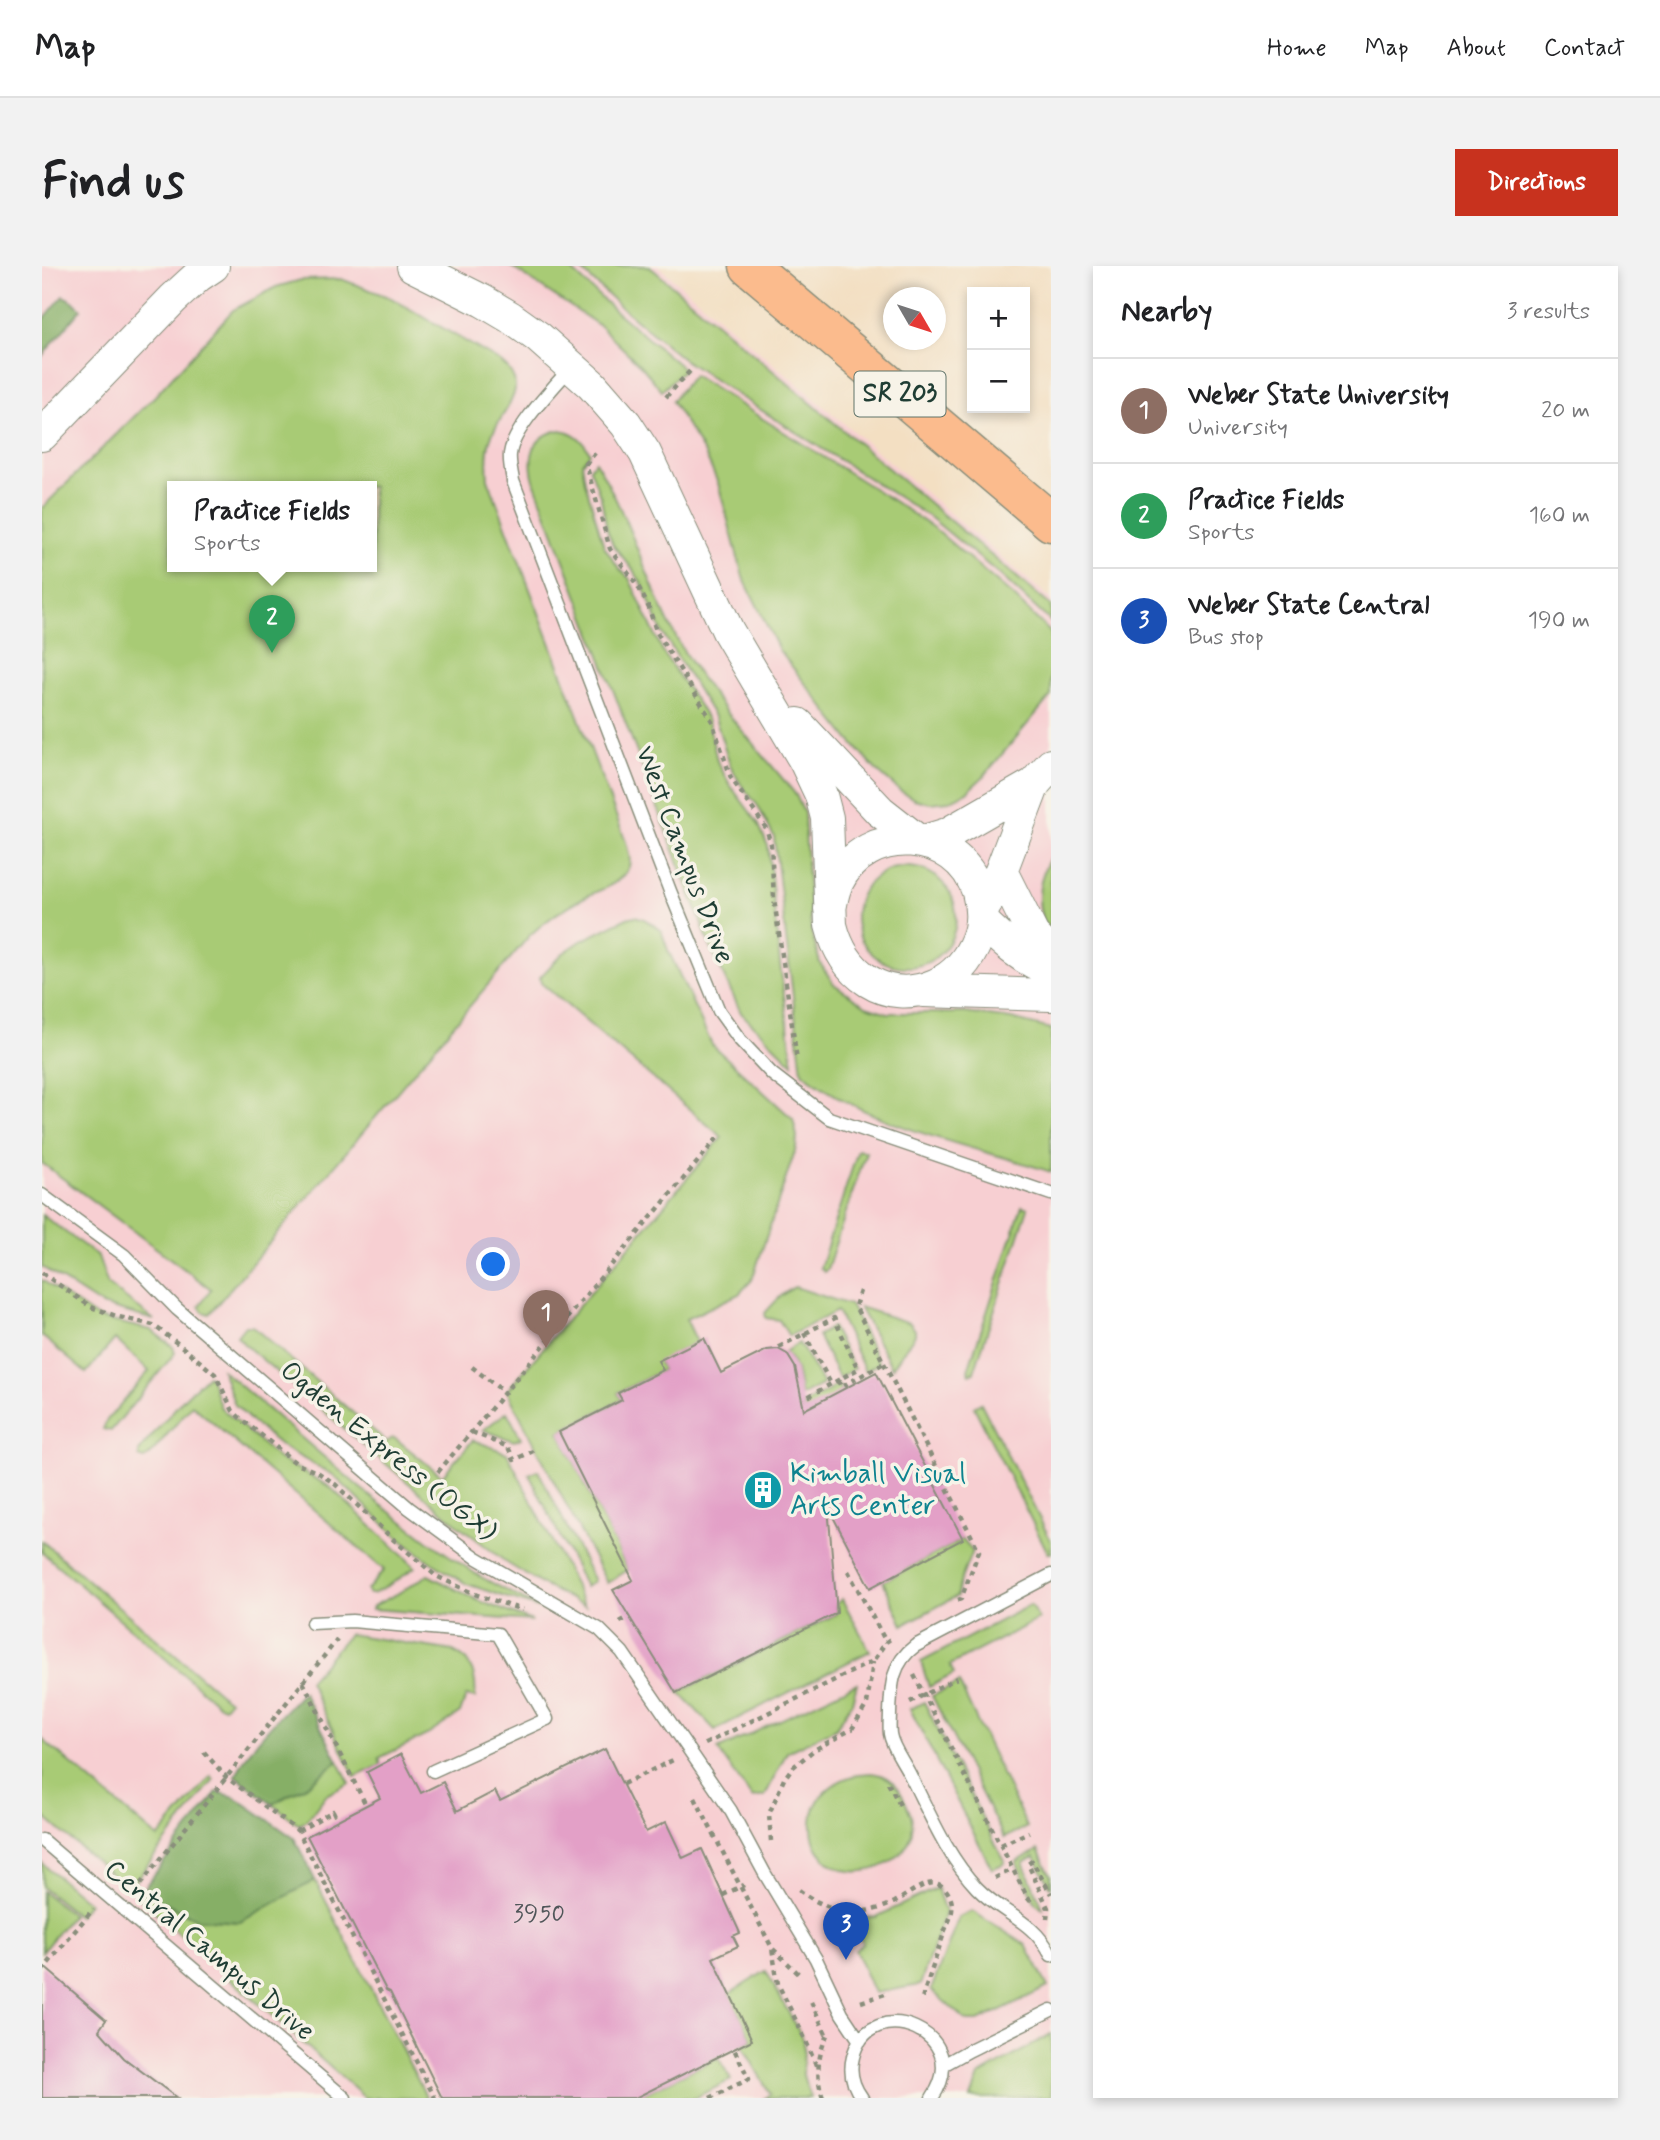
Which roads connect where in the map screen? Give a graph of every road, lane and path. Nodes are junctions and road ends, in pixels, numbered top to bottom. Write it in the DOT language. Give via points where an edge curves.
graph roads {
  1 [pos="213,266"];
  2 [pos="413,266"];
  3 [pos="749,266"];
  4 [pos="572,365"];
  5 [pos="690,371"];
  6 [pos="666,397"];
  7 [pos="42,435"];
  8 [pos="595,453"];
  9 [pos="1051,523"];
  10 [pos="760,682"];
  11 [pos="1043,774"];
  12 [pos="920,841"];
  13 [pos="1001,871"];
  14 [pos="830,909"];
  15 [pos="981,916"];
  16 [pos="1051,953"];
  17 [pos="1051,970"];
  18 [pos="912,991"];
  19 [pos="1051,995"];
  20 [pos="797,1060"];
  21 [pos="720,1135"];
  22 [pos="1051,1194"];
  23 [pos="42,1195"];
  24 [pos="42,1273"];
  25 [pos="860,1291"];
  26 [pos="804,1333"];
  27 [pos="779,1347"];
  28 [pos="884,1363"];
  29 [pos="472,1367"];
  30 [pos="838,1380"];
  31 [pos="831,1384"];
  32 [pos="504,1393"];
  33 [pos="804,1399"];
  34 [pos="472,1432"];
  35 [pos="533,1451"];
  36 [pos="438,1472"];
  37 [pos="848,1571"];
  38 [pos="1051,1575"];
  39 [pos="951,1604"];
  40 [pos="525,1611"];
  41 [pos="629,1617"];
  42 [pos="352,1620"];
  43 [pos="620,1622"];
  44 [pos="312,1623"];
  45 [pos="896,1636"];
  46 [pos="886,1642"];
  47 [pos="873,1661"];
  48 [pos="913,1674"];
  49 [pos="957,1678"];
  50 [pos="303,1682"];
  51 [pos="924,1694"];
  52 [pos="906,1704"];
  53 [pos="855,1724"];
  54 [pos="859,1730"];
  55 [pos="696,1748"];
  56 [pos="204,1752"];
  57 [pos="669,1762"];
  58 [pos="433,1771"];
  59 [pos="226,1777"];
  60 [pos="623,1784"];
  61 [pos="693,1794"];
  62 [pos="366,1805"];
  63 [pos="337,1820"];
  64 [pos="298,1831"];
  65 [pos="1029,1832"];
  66 [pos="42,1840"];
  67 [pos="1001,1845"];
  68 [pos="773,1849"];
  69 [pos="1013,1869"];
  70 [pos="937,1873"];
  71 [pos="994,1878"];
  72 [pos="937,1883"];
  73 [pos="791,1884"];
  74 [pos="742,1886"];
  75 [pos="133,1893"];
  76 [pos="957,1894"];
  77 [pos="1051,1894"];
  78 [pos="723,1895"];
  79 [pos="949,1898"];
  80 [pos="1034,1904"];
  81 [pos="96,1906"];
  82 [pos="1041,1912"];
  83 [pos="1049,1921"];
  84 [pos="772,1948"];
  85 [pos="1051,1955"];
  86 [pos="42,1970"];
  87 [pos="799,1974"];
  88 [pos="885,1994"];
  89 [pos="922,1998"];
  90 [pos="810,1999"];
  91 [pos="861,2002"];
  92 [pos="1051,2011"];
  93 [pos="830,2029"];
  94 [pos="827,2036"];
  95 [pos="860,2041"];
  96 [pos="734,2049"];
  97 [pos="943,2065"];
  98 [pos="818,2070"];
  99 [pos="345,2098"];
  100 [pos="435,2098"];
  101 [pos="712,2098"];
  102 [pos="823,2098"];
  103 [pos="862,2098"];
  104 [pos="932,2098"];
  1 -- 7 [label="street" via="173,299"];
  2 -- 4 [label="street" via="510,317"];
  3 -- 9 [label="main road, SR 203"];
  4 -- 10 [label="street" via="614,409 645,453 728,631"];
  4 -- 22 [label="lane, West Campus Drive" via="516,440 510,453 513,481 719,1011 772,1074 829,1118"];
  5 -- 6 [label="path"];
  8 -- 20 [label="path" via="586,464 610,549 638,586 656,631 712,721 731,778 766,828"];
  10 -- 12 [label="street" via="850,782"];
  10 -- 14 [label="street" via="821,795 827,818"];
  11 -- 12 [label="street" via="947,834"];
  11 -- 13 [label="street"];
  12 -- 14 [label="street" via="903,839 876,845 853,860 837,883"];
  12 -- 15 [label="street" via="960,862 975,885"];
  13 -- 15 [label="street"];
  13 -- 16 [label="street" via="1033,935"];
  14 -- 18 [label="street" via="835,941 852,969 880,987"];
  15 -- 17 [label="street" via="1012,947"];
  15 -- 18 [label="street" via="979,935 965,962 927,988"];
  18 -- 19 [label="street"];
  21 -- 32 [label="path"];
  23 -- 95 [label="lane, Ogden Express (OGX)" via="124,1255 177,1309 409,1508 477,1559 611,1639 731,1811"];
  24 -- 40 [label="path" via="91,1307 152,1325 181,1346 215,1374 240,1419 297,1464 335,1484 436,1576"];
  25 -- 28 [label="path" via="855,1306"];
  26 -- 27 [label="path"];
  26 -- 30 [label="path" via="834,1318 858,1370"];
  26 -- 31 [label="path"];
  28 -- 30 [label="path" via="841,1387"];
  28 -- 39 [label="path" via="979,1551 961,1599"];
  29 -- 32 [label="path"];
  30 -- 31 [label="path"];
  31 -- 33 [label="path"];
  32 -- 34 [label="path"];
  34 -- 35 [label="path" via="508,1447 514,1460"];
  34 -- 36 [label="path"];
  37 -- 46 [label="path"];
  38 -- 85 [label="lane" via="904,1655 892,1681 890,1736 948,1851 975,1886 1035,1931"];
  41 -- 43 [label="path"];
  42 -- 44 [label="lane"];
  42 -- 50 [label="path"];
  42 -- 58 [label="lane" via="498,1634 547,1719"];
  45 -- 46 [label="path"];
  46 -- 47 [label="path"];
  47 -- 53 [label="path" via="867,1704"];
  47 -- 55 [label="path"];
  48 -- 51 [label="path"];
  49 -- 51 [label="path"];
  50 -- 59 [label="path"];
  50 -- 62 [label="path"];
  51 -- 52 [label="path"];
  51 -- 67 [label="path"];
  53 -- 54 [label="path"];
  53 -- 68 [label="path" via="800,1760 784,1779 769,1814"];
  56 -- 59 [label="path"];
  57 -- 60 [label="path"];
  59 -- 64 [label="path"];
  59 -- 75 [label="path"];
  61 -- 74 [label="path"];
  63 -- 64 [label="path" via="332,1811"];
  64 -- 100 [label="path"];
  65 -- 67 [label="path"];
  66 -- 99 [label="lane, Central Campus Drive"];
  67 -- 69 [label="path"];
  69 -- 71 [label="path"];
  69 -- 80 [label="path"];
  70 -- 72 [label="path"];
  72 -- 73 [label="path" via="877,1909 852,1912 819,1903"];
  72 -- 79 [label="path"];
  74 -- 78 [label="path"];
  74 -- 84 [label="path"];
  76 -- 79 [label="path"];
  77 -- 83 [label="path" via="1032,1861 1028,1864 1048,1908"];
  79 -- 89 [label="path" via="953,1909"];
  81 -- 86 [label="path"];
  82 -- 83 [label="path"];
  84 -- 87 [label="path"];
  84 -- 98 [label="path" via="778,1984"];
  88 -- 91 [label="path"];
  90 -- 94 [label="path"];
  92 -- 97 [label="lane"];
  93 -- 94 [label="path"];
  94 -- 98 [label="path"];
  95 -- 97 [label="lane" via="879,2026 916,2026 934,2042"];
  95 -- 103 [label="lane" via="852,2078"];
  96 -- 101 [label="path" via="749,2079"];
  97 -- 104 [label="lane"];
  98 -- 102 [label="path"];
}
